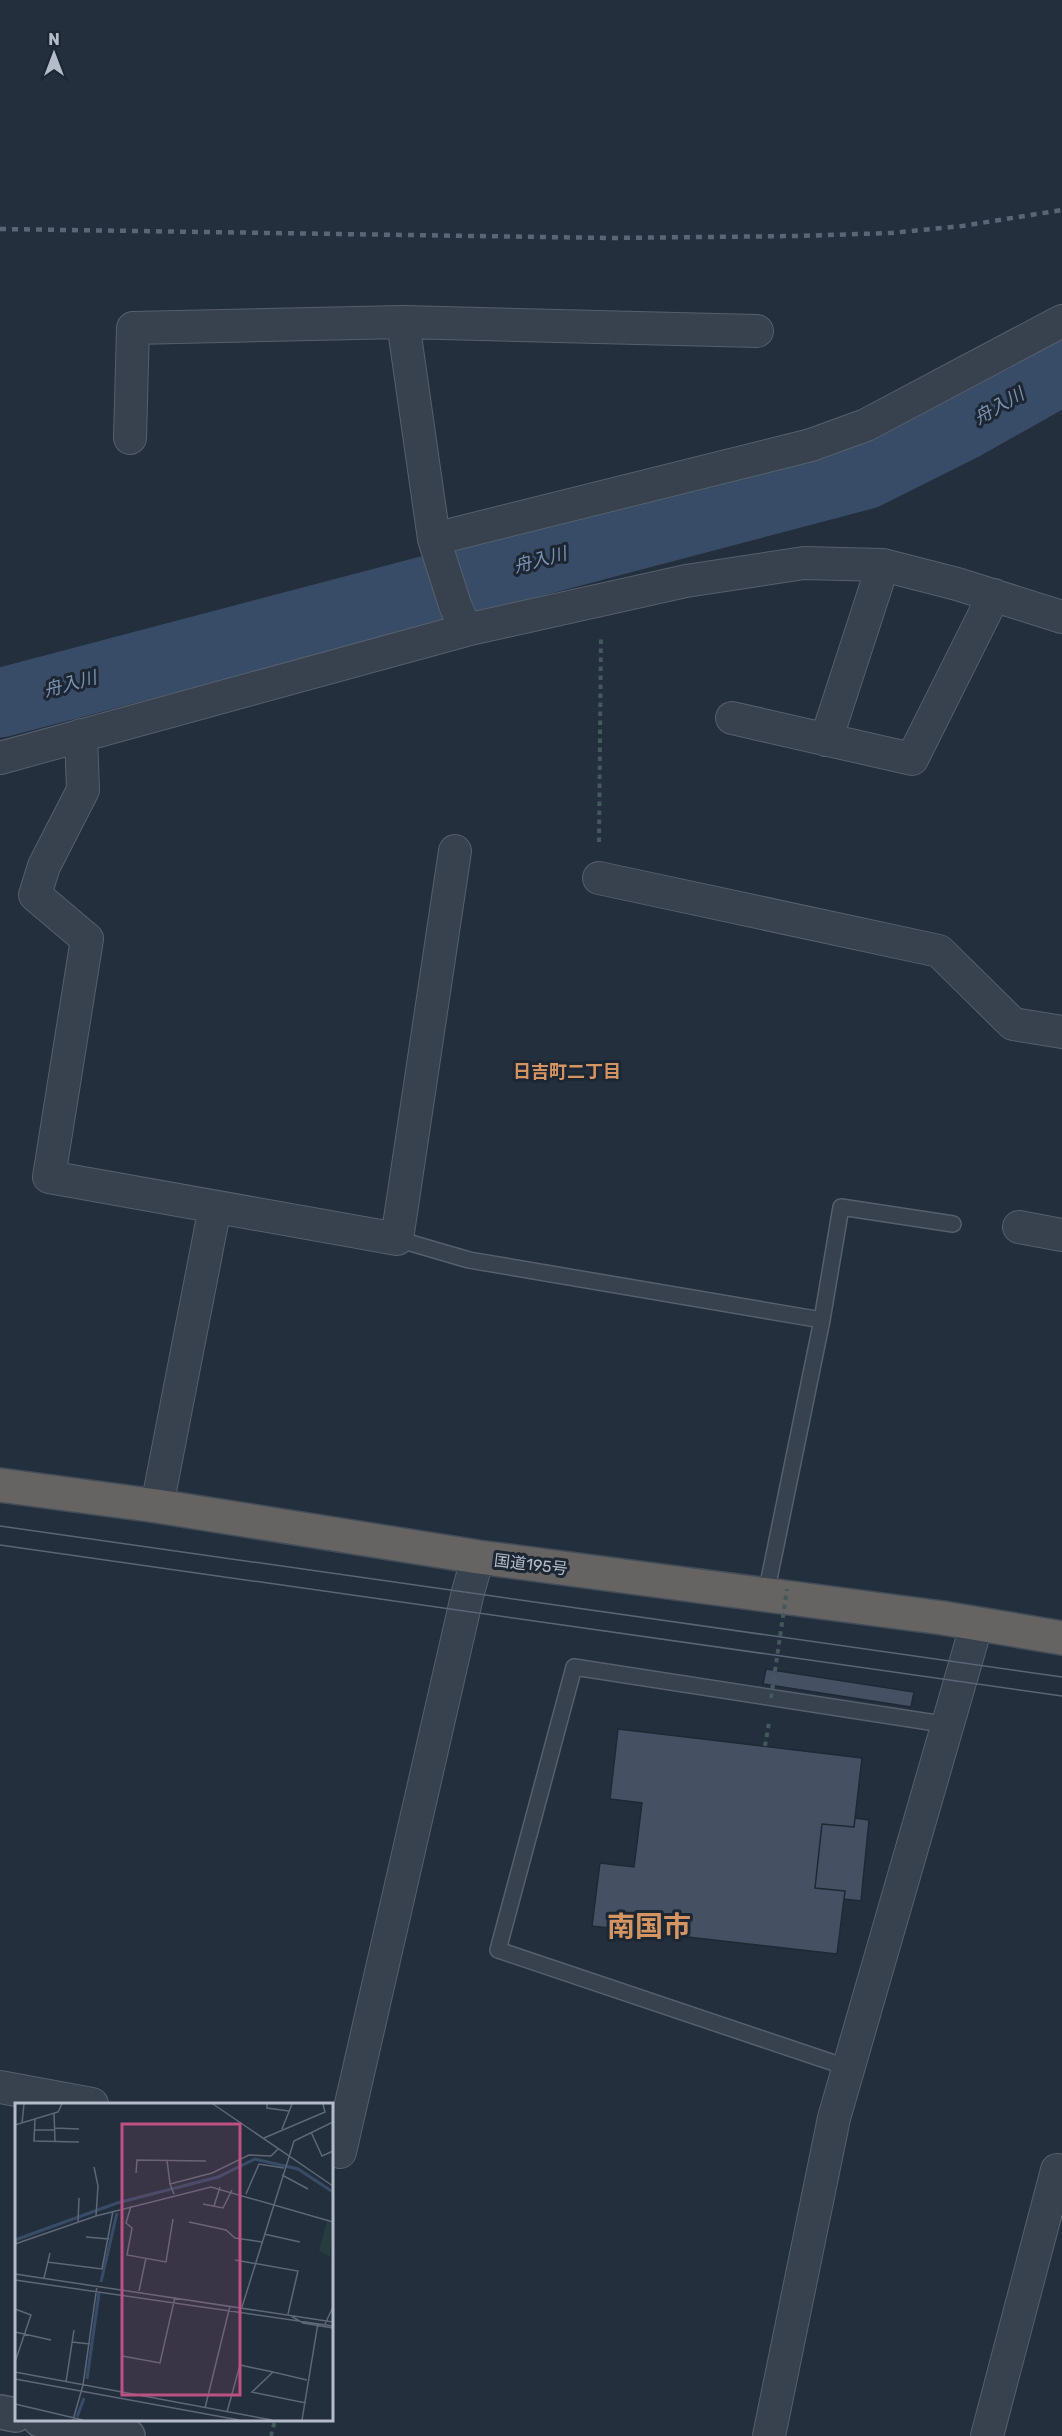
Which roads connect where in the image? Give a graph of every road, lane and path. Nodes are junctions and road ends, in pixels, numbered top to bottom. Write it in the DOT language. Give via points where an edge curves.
graph roads {
  1 [pos="1062,321"];
  2 [pos="403,322"];
  3 [pos="757,332"];
  4 [pos="130,438"];
  5 [pos="434,539"];
  6 [pos="883,565"];
  7 [pos="994,595"];
  8 [pos="602,600"];
  9 [pos="1062,617"];
  10 [pos="466,630"];
  11 [pos="732,718"];
  12 [pos="81,735"];
  13 [pos="826,740"];
  14 [pos="0,758"];
  15 [pos="455,851"];
  16 [pos="599,878"];
  17 [pos="1062,1032"];
  18 [pos="215,1206"];
  19 [pos="953,1224"];
  20 [pos="1019,1227"];
  21 [pos="1062,1235"];
  22 [pos="397,1239"];
  23 [pos="822,1320"];
  24 [pos="0,1485"];
  25 [pos="157,1506"];
  26 [pos="478,1557"];
  27 [pos="777,1592"];
  28 [pos="977,1623"];
  29 [pos="1062,1638"];
  30 [pos="771,1698"];
  31 [pos="769,1722"];
  32 [pos="949,1725"];
  33 [pos="765,1746"];
  34 [pos="849,2068"];
  35 [pos="0,2087"];
  36 [pos="87,2103"];
  37 [pos="333,2150"];
  38 [pos="1062,2171"];
  39 [pos="0,2412"];
  40 [pos="15,2415"];
  41 [pos="46,2421"];
  42 [pos="275,2421"];
  43 [pos="128,2436"];
  44 [pos="271,2436"];
  45 [pos="769,2436"];
  46 [pos="987,2436"];
  1 -- 5 [label="street" via="866,425 811,445"];
  2 -- 3 [label="street"];
  2 -- 4 [label="street" via="133,328"];
  2 -- 5 [label="street"];
  5 -- 10 [label="street"];
  6 -- 7 [label="street"];
  6 -- 8 [label="street" via="804,563 686,581"];
  6 -- 13 [label="street"];
  7 -- 9 [label="street"];
  7 -- 13 [label="street" via="912,759"];
  8 -- 10 [label="street"];
  8 -- 16 [label="path"];
  10 -- 12 [label="street"];
  11 -- 13 [label="street"];
  12 -- 14 [label="street"];
  12 -- 18 [label="street" via="83,790 44,866 35,895 87,939 48,1177"];
  15 -- 22 [label="street"];
  16 -- 17 [label="street" via="939,951 1013,1024"];
  18 -- 22 [label="street"];
  18 -- 25 [label="street"];
  19 -- 23 [label="lane" via="841,1206"];
  20 -- 21 [label="street"];
  22 -- 23 [label="lane" via="469,1260"];
  23 -- 27 [label="lane"];
  24 -- 25 [label="highway, 国道195号"];
  25 -- 26 [label="highway, 国道195号"];
  26 -- 27 [label="highway, 国道195号"];
  26 -- 37 [label="street" via="340,2152"];
  27 -- 28 [label="highway, 国道195号"];
  27 -- 30 [label="path, bridge"];
  28 -- 29 [label="highway, 国道195号"];
  28 -- 32 [label="street"];
  31 -- 33 [label="path"];
  32 -- 34 [label="street"];
  32 -- 34 [label="lane" via="574,1667 498,1950"];
  34 -- 45 [label="street" via="834,2118"];
  35 -- 36 [label="street"];
  38 -- 46 [label="street" via="1057,2170"];
  39 -- 40 [label="street"];
  41 -- 43 [label="street"];
  42 -- 44 [label="path"];
}
